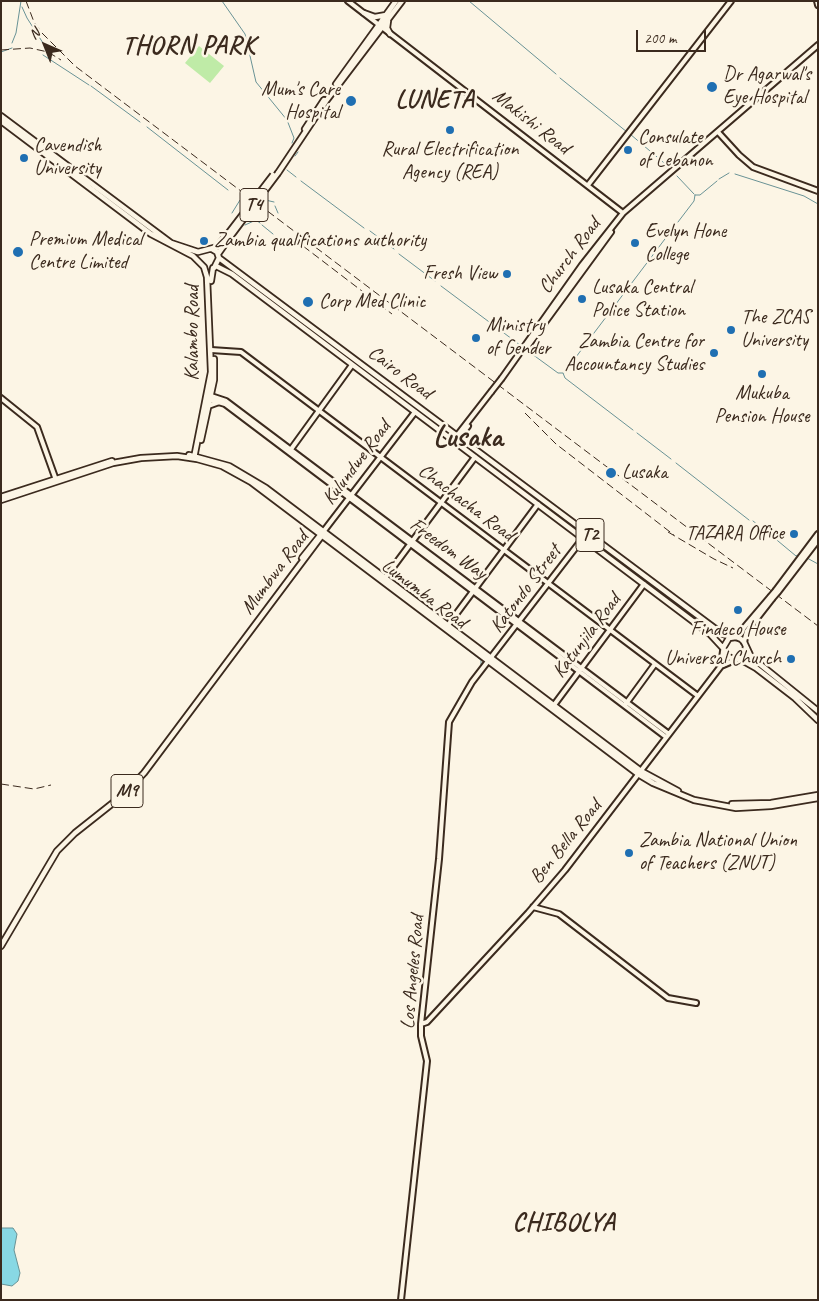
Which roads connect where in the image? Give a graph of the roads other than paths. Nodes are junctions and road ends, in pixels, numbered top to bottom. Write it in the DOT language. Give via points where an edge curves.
graph roads {
  1 [pos="348,1"];
  2 [pos="396,1"];
  3 [pos="402,1"];
  4 [pos="731,1"];
  5 [pos="817,1"];
  6 [pos="818,5"];
  7 [pos="364,13"];
  8 [pos="388,17"];
  9 [pos="381,26"];
  10 [pos="390,34"];
  11 [pos="818,45"];
  12 [pos="1,116"];
  13 [pos="1,121"];
  14 [pos="718,132"];
  15 [pos="588,185"];
  16 [pos="818,191"];
  17 [pos="617,208"];
  18 [pos="623,213"];
  19 [pos="612,227"];
  20 [pos="228,236"];
  21 [pos="208,248"];
  22 [pos="202,251"];
  23 [pos="219,256"];
  24 [pos="199,263"];
  25 [pos="204,267"];
  26 [pos="215,267"];
  27 [pos="268,293"];
  28 [pos="273,296"];
  29 [pos="264,298"];
  30 [pos="269,302"];
  31 [pos="328,338"];
  32 [pos="333,342"];
  33 [pos="324,344"];
  34 [pos="329,347"];
  35 [pos="212,350"];
  36 [pos="352,365"];
  37 [pos="503,378"];
  38 [pos="387,382"];
  39 [pos="392,386"];
  40 [pos="383,388"];
  41 [pos="388,392"];
  42 [pos="208,397"];
  43 [pos="1,398"];
  44 [pos="219,402"];
  45 [pos="208,406"];
  46 [pos="319,411"];
  47 [pos="414,412"];
  48 [pos="458,437"];
  49 [pos="289,451"];
  50 [pos="196,457"];
  51 [pos="380,457"];
  52 [pos="475,457"];
  53 [pos="506,472"];
  54 [pos="511,476"];
  55 [pos="502,477"];
  56 [pos="56,481"];
  57 [pos="507,481"];
  58 [pos="350,497"];
  59 [pos="1,498"];
  60 [pos="441,503"];
  61 [pos="538,504"];
  62 [pos="561,513"];
  63 [pos="566,517"];
  64 [pos="557,519"];
  65 [pos="562,522"];
  66 [pos="322,534"];
  67 [pos="818,534"];
  68 [pos="583,538"];
  69 [pos="818,540"];
  70 [pos="411,543"];
  71 [pos="503,550"];
  72 [pos="618,556"];
  73 [pos="623,559"];
  74 [pos="614,561"];
  75 [pos="618,565"];
  76 [pos="385,578"];
  77 [pos="549,584"];
  78 [pos="644,584"];
  79 [pos="474,590"];
  80 [pos="777,591"];
  81 [pos="771,598"];
  82 [pos="684,606"];
  83 [pos="690,610"];
  84 [pos="680,611"];
  85 [pos="686,615"];
  86 [pos="519,623"];
  87 [pos="448,625"];
  88 [pos="610,630"];
  89 [pos="733,637"];
  90 [pos="745,644"];
  91 [pos="723,650"];
  92 [pos="738,659"];
  93 [pos="491,660"];
  94 [pos="655,664"];
  95 [pos="721,666"];
  96 [pos="580,670"];
  97 [pos="698,696"];
  98 [pos="625,704"];
  99 [pos="554,705"];
  100 [pos="818,711"];
  101 [pos="818,720"];
  102 [pos="668,735"];
  103 [pos="142,772"];
  104 [pos="640,772"];
  105 [pos="818,796"];
  106 [pos="533,907"];
  107 [pos="1,941"];
  108 [pos="1,946"];
  109 [pos="696,1002"];
  110 [pos="421,1024"];
  111 [pos="401,1300"];
  1 -- 7 [label="main road, Makishi Road"];
  2 -- 8 [label="main road, T4"];
  3 -- 8 [label="main road, T4"];
  4 -- 15 [label="main road"];
  5 -- 6 [label="main road"];
  7 -- 8 [label="main road"];
  7 -- 9 [label="main road, Makishi Road"];
  8 -- 9 [label="main road, T4"];
  8 -- 10 [label="main road"];
  9 -- 10 [label="main road, Makishi Road"];
  9 -- 20 [label="main road, T4, bridge" via="318,107 277,172"];
  10 -- 15 [label="main road, Makishi Road"];
  11 -- 14 [label="main road, Church Road"];
  12 -- 22 [label="main road" via="160,236 189,251"];
  13 -- 24 [label="main road" via="151,234 193,256"];
  14 -- 16 [label="main road" via="753,167"];
  14 -- 18 [label="main road, Church Road"];
  15 -- 17 [label="main road, Makishi Road"];
  17 -- 18 [label="main road, Makishi Road"];
  17 -- 19 [label="main road" via="619,213"];
  18 -- 19 [label="main road, Church Road"];
  18 -- 37 [label="main road, Church Road"];
  19 -- 37 [label="main road, Church Road"];
  20 -- 21 [label="main road, T4" via="218,246"];
  20 -- 23 [label="main road, T4"];
  21 -- 22 [label="main road"];
  21 -- 23 [label="main road"];
  22 -- 24 [label="main road"];
  23 -- 26 [label="main road"];
  23 -- 27 [label="main road, Cairo Road / T2"];
  24 -- 25 [label="main road"];
  25 -- 26 [label="main road"];
  25 -- 35 [label="main road, Kalambo Road" via="208,277"];
  26 -- 29 [label="main road, Cairo Road / T2" via="232,274"];
  26 -- 35 [label="main road, Kalambo Road" via="210,277"];
  27 -- 28 [label="main road, Cairo Road / T2"];
  27 -- 29 [label="main road"];
  28 -- 30 [label="main road"];
  28 -- 31 [label="main road, Cairo Road / T2"];
  29 -- 30 [label="main road, Cairo Road / T2"];
  30 -- 33 [label="main road, Cairo Road / T2"];
  31 -- 32 [label="main road, Cairo Road / T2"];
  31 -- 33 [label="main road"];
  32 -- 34 [label="main road"];
  32 -- 38 [label="main road, Cairo Road / T2"];
  33 -- 34 [label="main road, Cairo Road / T2"];
  34 -- 36 [label="main road, Cairo Road / T2"];
  35 -- 42 [label="main road, Kalambo Road"];
  35 -- 46 [label="main road, Chachacha Road" via="241,352"];
  36 -- 40 [label="main road, Cairo Road / T2"];
  36 -- 46 [label="main road"];
  37 -- 48 [label="main road, Church Road, bridge"];
  38 -- 39 [label="main road, Cairo Road / T2"];
  38 -- 40 [label="main road"];
  39 -- 41 [label="main road"];
  39 -- 48 [label="main road, Cairo Road / T2"];
  40 -- 41 [label="main road, Cairo Road / T2"];
  41 -- 47 [label="main road, Cairo Road / T2"];
  42 -- 44 [label="main road, Freedom Way"];
  42 -- 45 [label="main road, Kalambo Road"];
  42 -- 49 [label="main road, Freedom Way" via="226,401"];
  42 -- 50 [label="main road, Kalambo Road"];
  43 -- 56 [label="main road" via="35,426"];
  44 -- 45 [label="main road"];
  44 -- 49 [label="main road, Freedom Way"];
  45 -- 50 [label="main road, Kalambo Road"];
  46 -- 49 [label="main road"];
  46 -- 51 [label="main road, Chachacha Road"];
  47 -- 48 [label="main road, Cairo Road / T2"];
  47 -- 51 [label="main road, Kulundwe Road"];
  48 -- 52 [label="main road, Cairo Road / T2"];
  48 -- 53 [label="main road, Cairo Road / T2"];
  49 -- 58 [label="main road, Freedom Way"];
  50 -- 56 [label="main road, Lumumba Road" via="163,453 139,456 112,461"];
  50 -- 66 [label="main road, Lumumba Road" via="221,462 245,474"];
  51 -- 58 [label="main road, Kulundwe Road"];
  51 -- 60 [label="main road, Chachacha Road"];
  52 -- 55 [label="main road, Cairo Road / T2"];
  52 -- 60 [label="main road"];
  53 -- 54 [label="main road, Cairo Road / T2"];
  53 -- 55 [label="main road"];
  54 -- 57 [label="main road"];
  54 -- 62 [label="main road, Cairo Road / T2"];
  55 -- 57 [label="main road, Cairo Road / T2"];
  56 -- 59 [label="main road, Lumumba Road"];
  57 -- 61 [label="main road, Cairo Road / T2"];
  58 -- 66 [label="main road, Kulundwe Road"];
  58 -- 70 [label="main road, Freedom Way"];
  60 -- 70 [label="main road"];
  60 -- 71 [label="main road, Chachacha Road"];
  61 -- 64 [label="main road, Cairo Road / T2"];
  61 -- 71 [label="main road"];
  62 -- 63 [label="main road, Cairo Road / T2"];
  62 -- 64 [label="main road"];
  63 -- 65 [label="main road"];
  63 -- 72 [label="main road, Cairo Road / T2"];
  64 -- 65 [label="main road, Cairo Road / T2"];
  65 -- 68 [label="main road, Cairo Road / T2"];
  66 -- 76 [label="main road, Lumumba Road"];
  66 -- 93 [label="main road, Lumumba Road"];
  66 -- 103 [label="main road, Mumbwa Road / M9"];
  67 -- 80 [label="main road"];
  68 -- 74 [label="main road, Cairo Road / T2"];
  68 -- 77 [label="main road, Katondo Street"];
  69 -- 80 [label="main road"];
  70 -- 76 [label="main road"];
  70 -- 79 [label="main road, Freedom Way"];
  71 -- 77 [label="main road, Chachacha Road"];
  71 -- 79 [label="main road"];
  72 -- 73 [label="main road, Cairo Road / T2"];
  72 -- 74 [label="main road"];
  73 -- 75 [label="main road"];
  73 -- 82 [label="main road, Cairo Road / T2"];
  74 -- 75 [label="main road, Cairo Road / T2"];
  75 -- 78 [label="main road, Cairo Road / T2"];
  76 -- 87 [label="main road, Lumumba Road"];
  77 -- 86 [label="main road, Katondo Street"];
  77 -- 88 [label="main road, Chachacha Road"];
  78 -- 84 [label="main road, Cairo Road / T2"];
  78 -- 88 [label="main road, Katunjila Road"];
  79 -- 86 [label="main road, Freedom Way"];
  79 -- 87 [label="main road"];
  80 -- 81 [label="main road, bridge"];
  81 -- 89 [label="main road"];
  81 -- 90 [label="main road" via="748,631"];
  82 -- 83 [label="main road, Cairo Road / T2"];
  82 -- 84 [label="main road"];
  83 -- 85 [label="main road"];
  83 -- 89 [label="main road, Cairo Road / T2" via="721,634"];
  84 -- 85 [label="main road, Cairo Road / T2"];
  85 -- 91 [label="main road, Cairo Road / T2" via="717,639"];
  86 -- 93 [label="main road, Katondo Street"];
  86 -- 96 [label="main road, Freedom Way"];
  87 -- 93 [label="main road, Lumumba Road"];
  88 -- 94 [label="main road, Chachacha Road"];
  88 -- 96 [label="main road, Katunjila Road"];
  89 -- 90 [label="main road"];
  89 -- 91 [label="main road" via="726,640"];
  90 -- 92 [label="main road" via="745,654"];
  90 -- 100 [label="main road" via="755,660"];
  91 -- 92 [label="main road" via="728,658"];
  91 -- 95 [label="main road, Ben Bella Road"];
  92 -- 95 [label="main road, Ben Bella Road"];
  92 -- 101 [label="main road" via="795,698"];
  93 -- 99 [label="main road, Lumumba Road"];
  93 -- 104 [label="main road, Lumumba Road"];
  93 -- 110 [label="main road, Los Angeles Road" via="472,682 449,722 439,859"];
  94 -- 97 [label="main road, Chachacha Road"];
  94 -- 98 [label="main road"];
  95 -- 97 [label="main road, Ben Bella Road"];
  96 -- 98 [label="main road, Freedom Way"];
  96 -- 99 [label="main road, Katunjila Road"];
  97 -- 102 [label="main road, Ben Bella Road"];
  98 -- 102 [label="main road, Freedom Way"];
  99 -- 104 [label="main road, Lumumba Road"];
  102 -- 104 [label="main road, Ben Bella Road"];
  103 -- 107 [label="main road, Mumbwa Road / M9" via="61,842 38,875"];
  103 -- 108 [label="main road, Mumbwa Road / M9" via="123,795 71,836 57,852"];
  104 -- 105 [label="main road, Lumumba Road" via="675,793 724,806 753,808"];
  104 -- 106 [label="main road, Ben Bella Road"];
  106 -- 109 [label="main road" via="559,914 668,998"];
  106 -- 110 [label="main road, Ben Bella Road" via="427,1022"];
  110 -- 111 [label="main road, Los Angeles Road" via="427,1061"];
}
